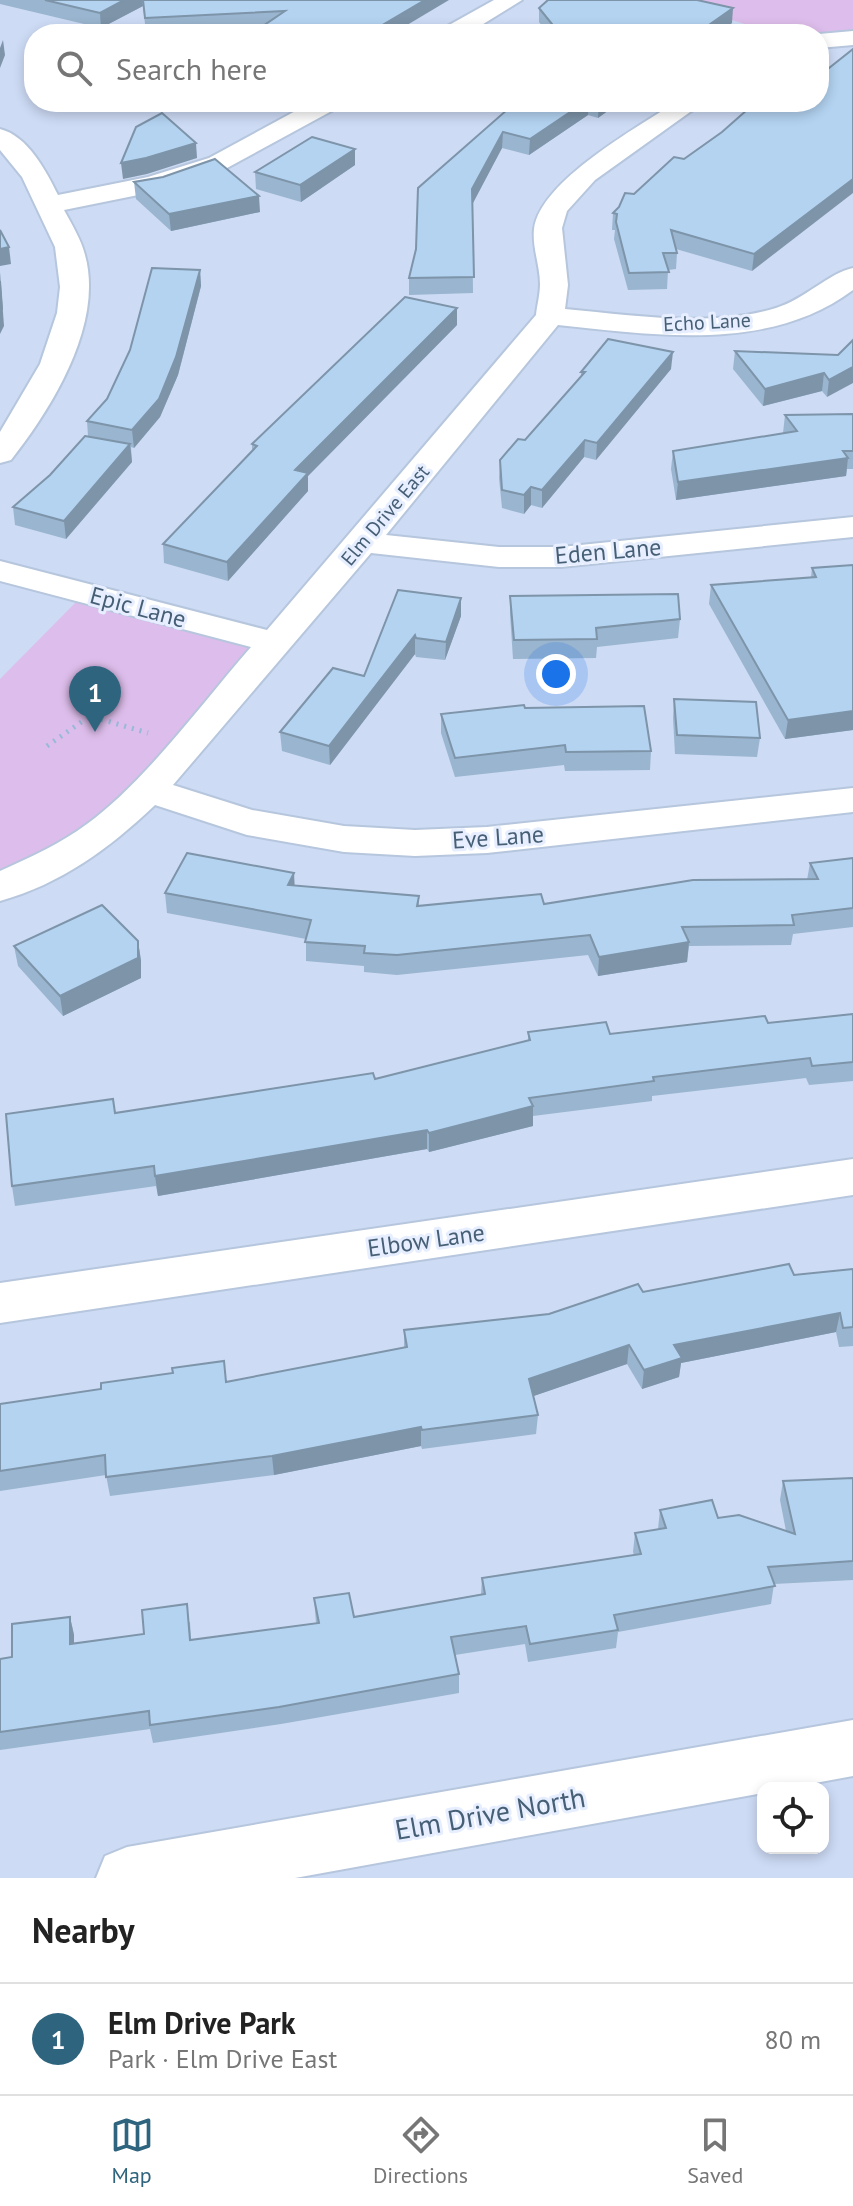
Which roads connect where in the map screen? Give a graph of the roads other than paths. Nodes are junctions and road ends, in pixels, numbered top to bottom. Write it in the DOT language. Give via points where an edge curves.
graph roads {
  1 [pos="511,0"];
  2 [pos="472,24"];
  3 [pos="853,38"];
  4 [pos="829,40"];
  5 [pos="312,112"];
  6 [pos="677,112"];
  7 [pos="0,137"];
  8 [pos="49,205"];
  9 [pos="853,276"];
  10 [pos="550,316"];
  11 [pos="0,453"];
  12 [pos="853,527"];
  13 [pos="362,542"];
  14 [pos="0,571"];
  15 [pos="276,643"];
  16 [pos="148,790"];
  17 [pos="853,800"];
  18 [pos="0,887"];
  19 [pos="853,1177"];
  20 [pos="0,1303"];
  21 [pos="853,1748"];
  22 [pos="127,1878"];
  1 -- 2 [label="street"];
  3 -- 4 [label="street"];
  5 -- 8 [label="street" via="218,163 154,184"];
  6 -- 10 [label="street" via="586,174 554,211 548,228 554,285"];
  7 -- 8 [label="street" via="40,181"];
  8 -- 11 [label="street" via="70,246 71,308 38,398"];
  9 -- 10 [label="street, Echo Lane" via="819,301 765,319 661,326"];
  10 -- 13 [label="street, Elm Drive East"];
  12 -- 13 [label="street, Eden Lane" via="561,557 499,557"];
  13 -- 15 [label="street, Elm Drive East"];
  14 -- 15 [label="street, Epic Lane"];
  15 -- 16 [label="street, Elm Drive East"];
  16 -- 17 [label="street, Eve Lane" via="247,822 344,839 415,843 487,840"];
  16 -- 18 [label="street, Elm Drive East" via="103,832 62,859"];
  19 -- 20 [label="street, Elbow Lane"];
  21 -- 22 [label="street, Elm Drive North"];
}
